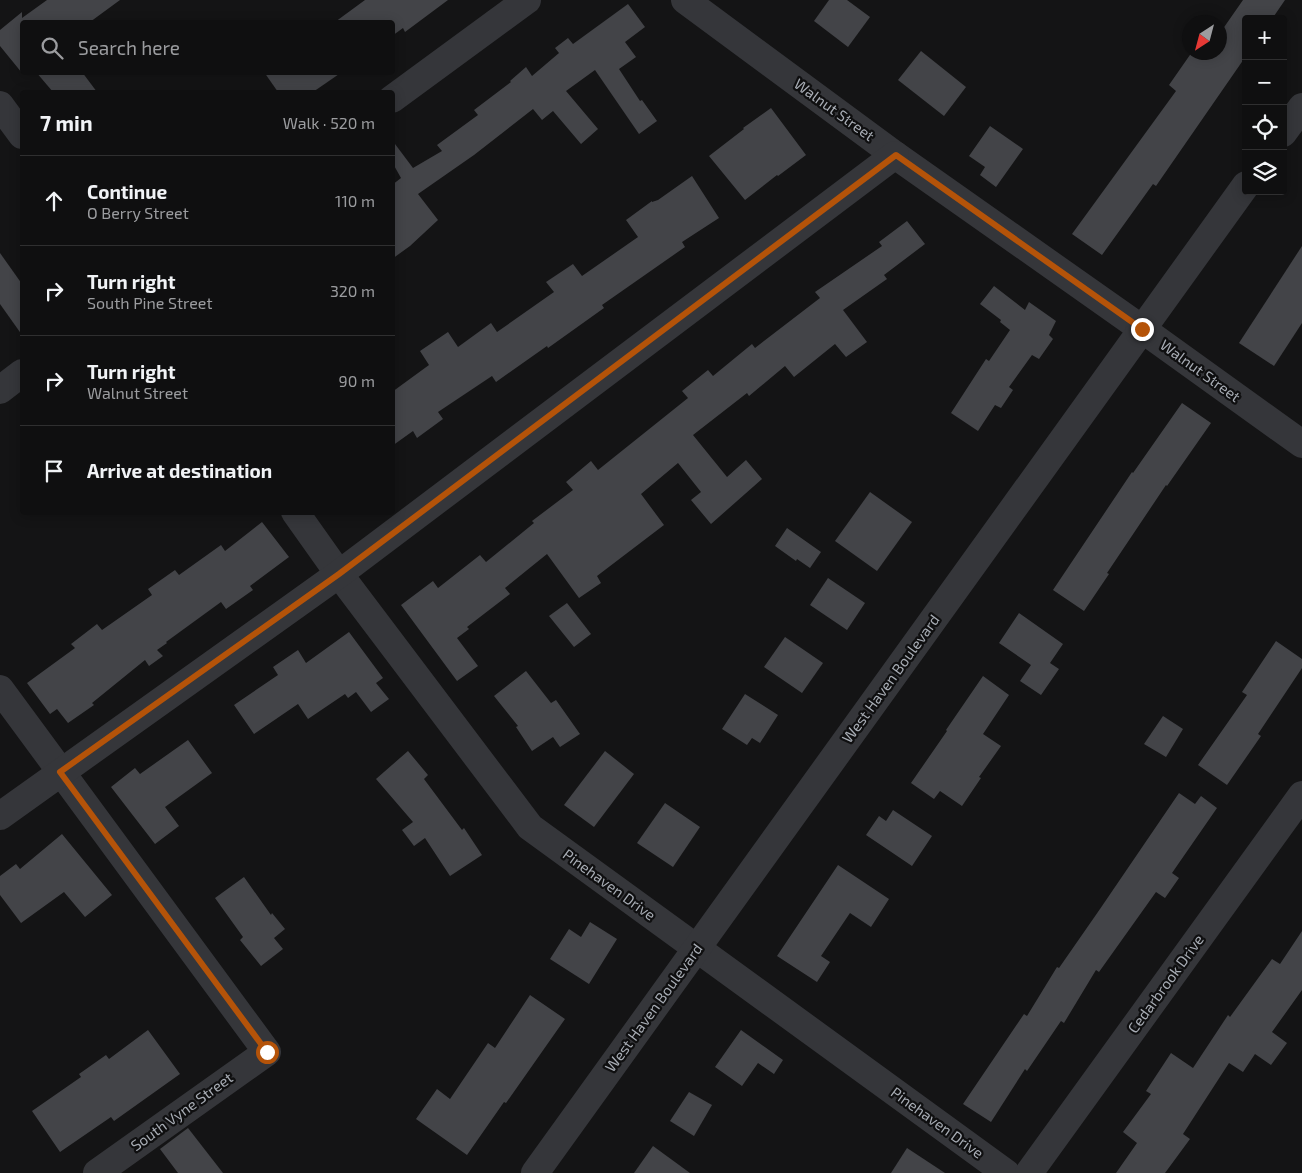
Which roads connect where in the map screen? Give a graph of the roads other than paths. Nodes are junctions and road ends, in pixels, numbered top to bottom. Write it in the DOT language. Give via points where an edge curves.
graph roads {
  1 [pos="527,0"];
  2 [pos="685,0"];
  3 [pos="395,97"];
  4 [pos="0,104"];
  5 [pos="1302,107"];
  6 [pos="1287,128"];
  7 [pos="20,132"];
  8 [pos="896,155"];
  9 [pos="1242,191"];
  10 [pos="1142,329"];
  11 [pos="20,375"];
  12 [pos="0,390"];
  13 [pos="1302,444"];
  14 [pos="297,515"];
  15 [pos="339,574"];
  16 [pos="0,689"];
  17 [pos="60,772"];
  18 [pos="1302,795"];
  19 [pos="0,816"];
  20 [pos="697,948"];
  21 [pos="98,1173"];
  22 [pos="535,1173"];
  23 [pos="1006,1173"];
  24 [pos="1029,1173"];
  1 -- 3 [label="street"];
  2 -- 8 [label="street, Walnut Street"];
  4 -- 7 [label="street"];
  5 -- 6 [label="street"];
  8 -- 10 [label="street, Walnut Street"];
  8 -- 15 [label="street"];
  9 -- 10 [label="street, West Haven Boulevard"];
  10 -- 13 [label="street, Walnut Street"];
  10 -- 20 [label="street, West Haven Boulevard"];
  11 -- 12 [label="street"];
  14 -- 15 [label="street, Pinehaven Drive"];
  15 -- 17 [label="street"];
  15 -- 20 [label="street, Pinehaven Drive" via="530,827"];
  16 -- 17 [label="street"];
  17 -- 19 [label="street"];
  17 -- 21 [label="street, South Vyne Street" via="267,1052"];
  18 -- 24 [label="street, Cedarbrook Drive"];
  20 -- 22 [label="street, West Haven Boulevard"];
  20 -- 23 [label="street, Pinehaven Drive"];
}
